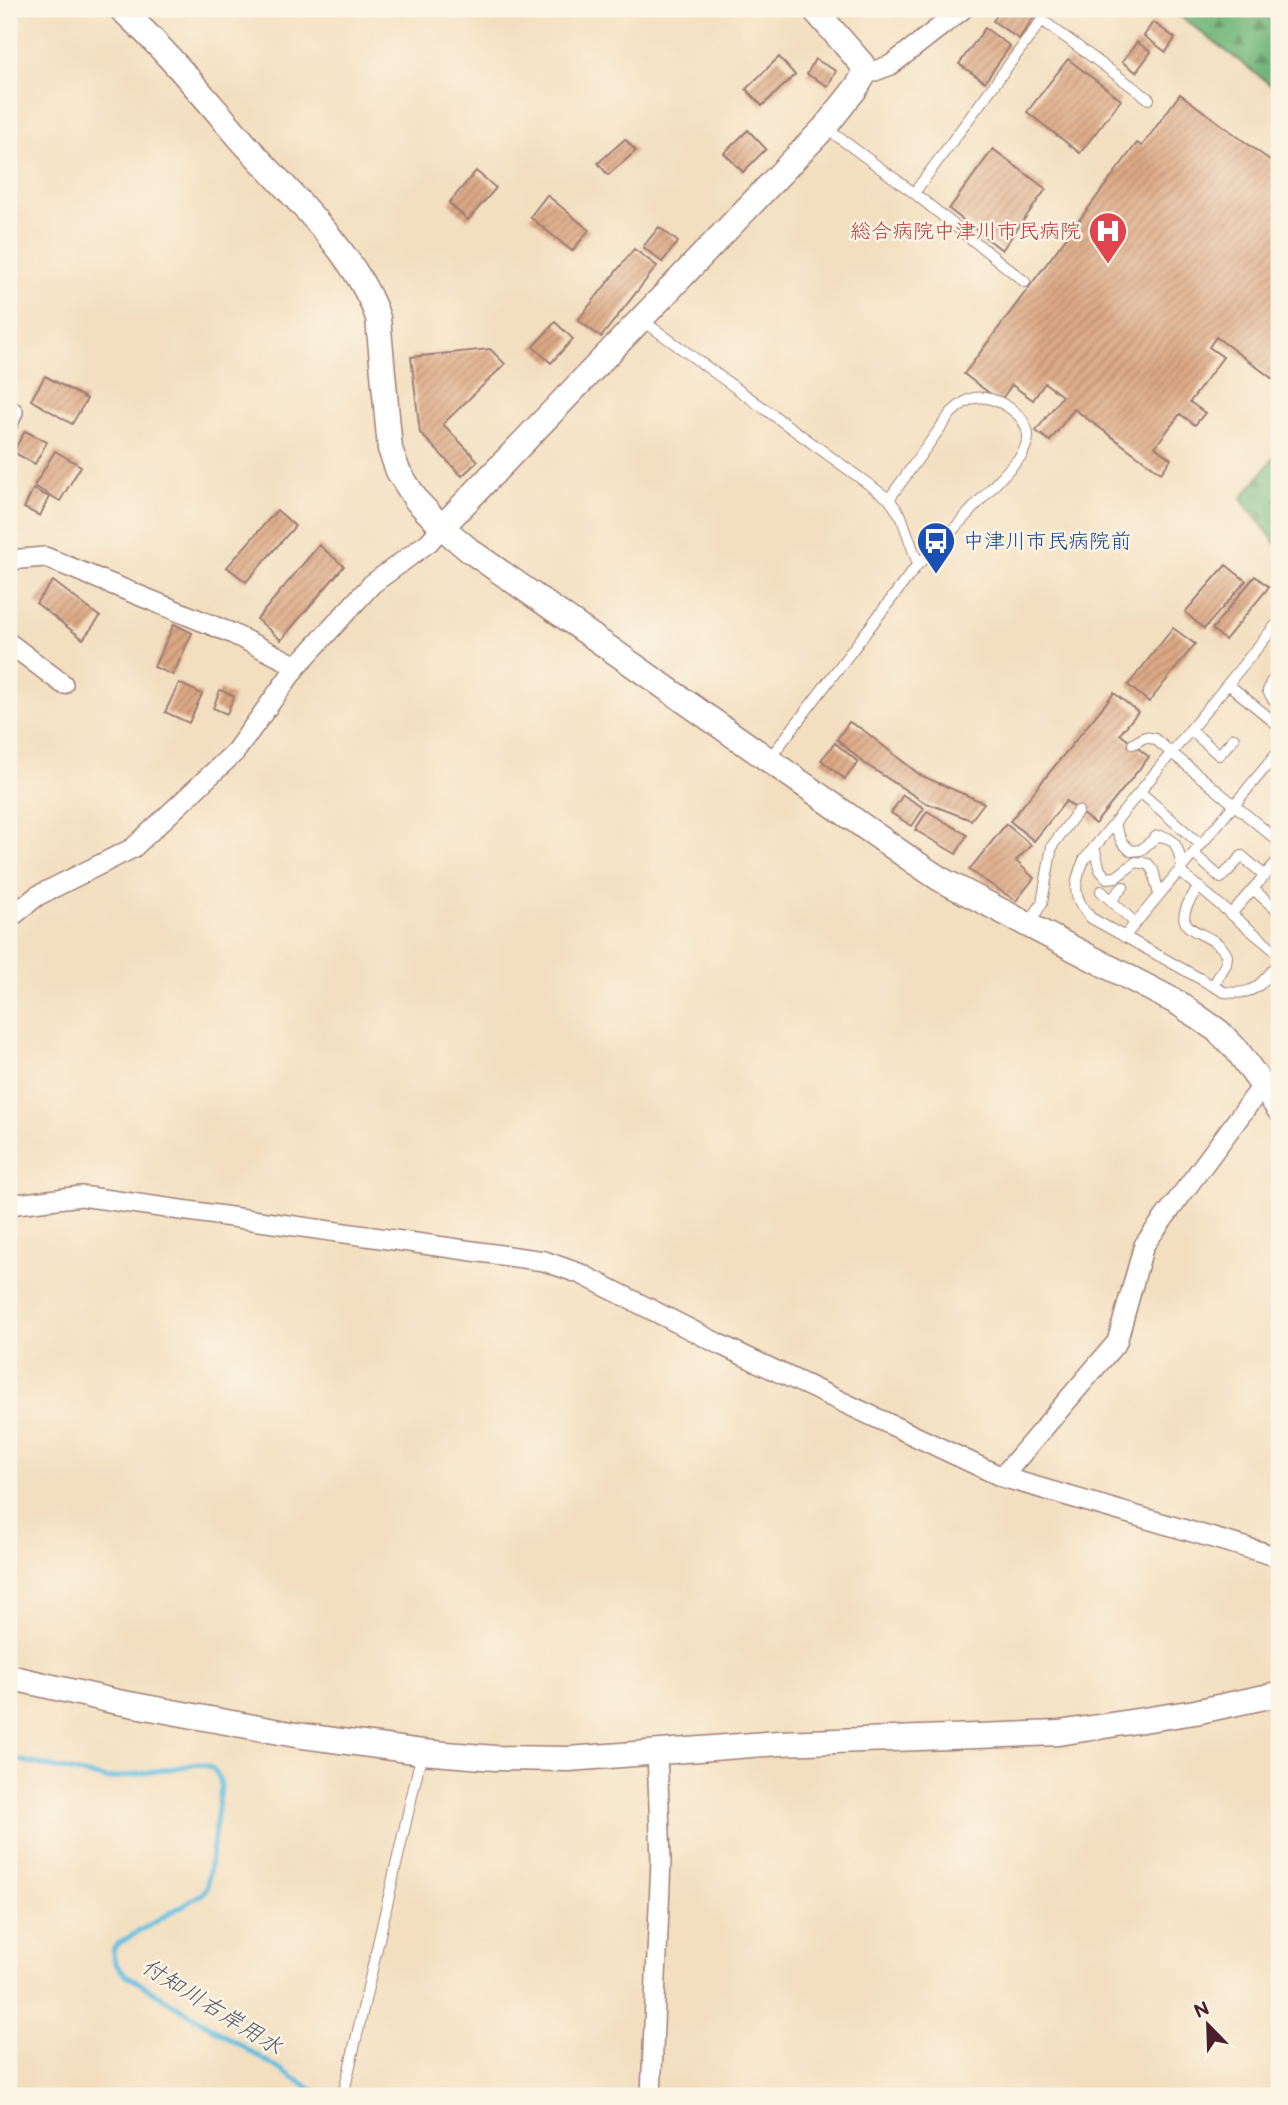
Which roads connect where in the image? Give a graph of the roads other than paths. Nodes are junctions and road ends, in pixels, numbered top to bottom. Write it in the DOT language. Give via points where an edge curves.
graph roads {
  1 [pos="121,9"];
  2 [pos="814,9"];
  3 [pos="963,9"];
  4 [pos="864,75"];
  5 [pos="1149,99"];
  6 [pos="825,127"];
  7 [pos="914,193"];
  8 [pos="1026,282"];
  9 [pos="642,320"];
  10 [pos="889,499"];
  11 [pos="442,527"];
  12 [pos="9,560"];
  13 [pos="918,564"];
  14 [pos="1279,626"];
  15 [pos="9,643"];
  16 [pos="297,666"];
  17 [pos="1279,678"];
  18 [pos="63,684"];
  19 [pos="1228,684"];
  20 [pos="1279,701"];
  21 [pos="1279,726"];
  22 [pos="1191,730"];
  23 [pos="1234,738"];
  24 [pos="1133,744"];
  25 [pos="1171,753"];
  26 [pos="1277,758"];
  27 [pos="769,760"];
  28 [pos="1140,792"];
  29 [pos="1234,806"];
  30 [pos="1078,811"];
  31 [pos="1114,824"];
  32 [pos="1279,842"];
  33 [pos="1201,845"];
  34 [pos="1094,847"];
  35 [pos="1194,854"];
  36 [pos="1279,859"];
  37 [pos="1181,869"];
  38 [pos="1268,872"];
  39 [pos="1279,877"];
  40 [pos="1123,887"];
  41 [pos="1199,887"];
  42 [pos="1253,889"];
  43 [pos="1101,891"];
  44 [pos="1159,895"];
  45 [pos="1111,900"];
  46 [pos="1279,912"];
  47 [pos="1231,914"];
  48 [pos="9,919"];
  49 [pos="1135,923"];
  50 [pos="1028,925"];
  51 [pos="1124,937"];
  52 [pos="1279,954"];
  53 [pos="1279,962"];
  54 [pos="1213,986"];
  55 [pos="1263,1085"];
  56 [pos="1279,1109"];
  57 [pos="9,1205"];
  58 [pos="1002,1477"];
  59 [pos="1279,1557"];
  60 [pos="9,1677"];
  61 [pos="1279,1694"];
  62 [pos="422,1752"];
  63 [pos="657,1752"];
  64 [pos="343,2096"];
  65 [pos="651,2096"];
  1 -- 11 [label="street" via="329,237 363,283 378,318 390,449 417,501"];
  2 -- 4 [label="street" via="855,54"];
  3 -- 4 [label="street" via="891,65"];
  4 -- 6 [label="street"];
  5 -- 7 [label="lane" via="1042,20"];
  6 -- 7 [label="lane"];
  6 -- 9 [label="street"];
  7 -- 8 [label="lane"];
  9 -- 10 [label="lane"];
  9 -- 11 [label="street"];
  10 -- 13 [label="lane" via="901,516"];
  10 -- 13 [label="lane" via="962,403 991,397 1026,424 1029,438 1022,455"];
  11 -- 16 [label="street" via="372,584"];
  11 -- 27 [label="street"];
  12 -- 16 [label="street" via="45,557 231,633"];
  13 -- 27 [label="lane"];
  14 -- 19 [label="lane"];
  15 -- 18 [label="street"];
  16 -- 48 [label="street" via="235,752 133,848 37,895"];
  17 -- 20 [label="lane" via="1271,682 1268,691"];
  19 -- 21 [label="lane"];
  19 -- 22 [label="lane"];
  22 -- 23 [label="lane" via="1219,755"];
  22 -- 25 [label="lane"];
  24 -- 25 [label="lane" via="1144,737 1155,739"];
  25 -- 28 [label="lane"];
  25 -- 29 [label="lane"];
  26 -- 29 [label="lane"];
  27 -- 50 [label="street" via="940,879"];
  28 -- 31 [label="lane"];
  28 -- 33 [label="lane"];
  29 -- 32 [label="lane"];
  29 -- 33 [label="lane"];
  30 -- 50 [label="lane" via="1052,846 1042,903"];
  31 -- 34 [label="lane"];
  31 -- 37 [label="lane" via="1131,851 1141,850 1157,836 1174,841"];
  33 -- 35 [label="lane"];
  34 -- 44 [label="lane" via="1107,878 1136,862 1148,864"];
  34 -- 51 [label="lane" via="1077,876 1080,905 1091,918"];
  35 -- 37 [label="lane"];
  35 -- 38 [label="lane" via="1221,878 1242,856"];
  36 -- 38 [label="lane"];
  37 -- 41 [label="lane"];
  37 -- 44 [label="lane"];
  38 -- 39 [label="lane"];
  38 -- 42 [label="lane"];
  40 -- 45 [label="lane"];
  41 -- 47 [label="lane"];
  41 -- 54 [label="lane" via="1187,902 1187,923 1191,931 1218,942 1227,956"];
  42 -- 46 [label="lane"];
  42 -- 47 [label="lane"];
  43 -- 45 [label="lane"];
  44 -- 49 [label="lane"];
  45 -- 49 [label="lane"];
  47 -- 52 [label="lane"];
  49 -- 51 [label="lane"];
  50 -- 55 [label="street" via="1178,1003 1218,1031"];
  51 -- 54 [label="lane"];
  53 -- 54 [label="lane" via="1256,989 1240,994"];
  55 -- 56 [label="street"];
  55 -- 58 [label="street" via="1144,1245 1117,1342"];
  57 -- 58 [label="street" via="81,1196 544,1261 581,1274"];
  58 -- 59 [label="street"];
  60 -- 62 [label="street" via="296,1735"];
  61 -- 63 [label="street" via="1059,1733"];
  62 -- 63 [label="street" via="569,1759"];
  62 -- 64 [label="lane"];
  63 -- 65 [label="street" via="661,1860"];
}
